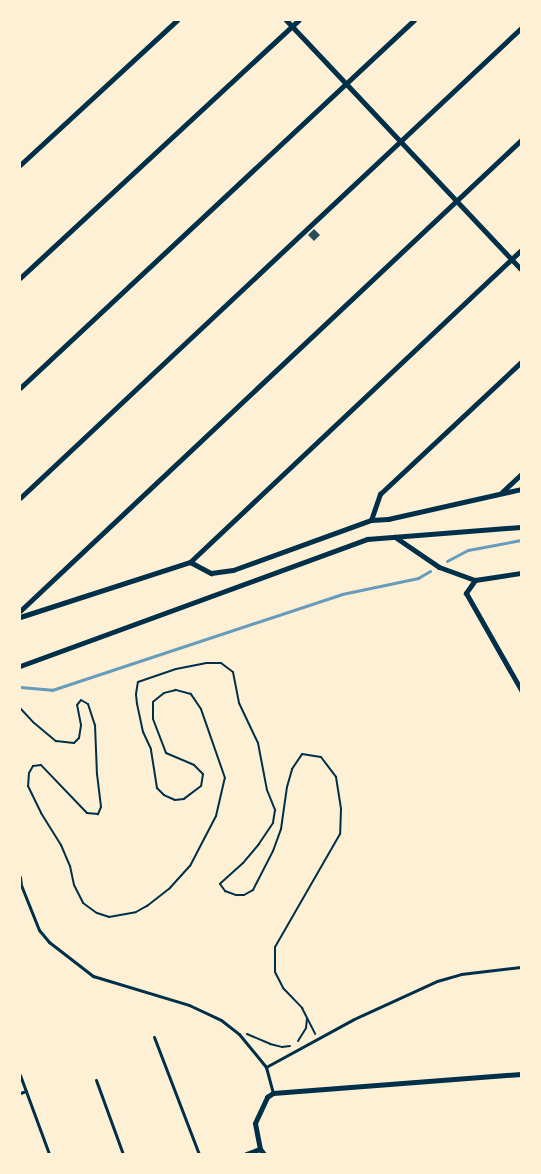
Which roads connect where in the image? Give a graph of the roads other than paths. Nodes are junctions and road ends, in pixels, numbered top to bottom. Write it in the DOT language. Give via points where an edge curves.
graph roads {
  1 [pos="176,20"];
  2 [pos="286,20"];
  3 [pos="299,20"];
  4 [pos="414,20"];
  5 [pos="293,26"];
  6 [pos="521,28"];
  7 [pos="347,84"];
  8 [pos="521,140"];
  9 [pos="402,141"];
  10 [pos="20,165"];
  11 [pos="457,200"];
  12 [pos="521,250"];
  13 [pos="512,259"];
  14 [pos="521,269"];
  15 [pos="20,278"];
  16 [pos="521,362"];
  17 [pos="20,388"];
  18 [pos="521,474"];
  19 [pos="521,489"];
  20 [pos="502,492"];
  21 [pos="20,498"];
  22 [pos="371,520"];
  23 [pos="521,527"];
  24 [pos="395,537"];
  25 [pos="190,562"];
  26 [pos="521,572"];
  27 [pos="475,580"];
  28 [pos="20,611"];
  29 [pos="20,617"];
  30 [pos="20,666"];
  31 [pos="521,690"];
  32 [pos="20,877"];
  33 [pos="521,967"];
  34 [pos="154,1037"];
  35 [pos="266,1067"];
  36 [pos="521,1074"];
  37 [pos="20,1075"];
  38 [pos="96,1080"];
  39 [pos="26,1091"];
  40 [pos="273,1092"];
  41 [pos="20,1093"];
  42 [pos="260,1148"];
  43 [pos="49,1154"];
  44 [pos="123,1154"];
  45 [pos="199,1154"];
  46 [pos="246,1154"];
  47 [pos="264,1154"];
  1 -- 10 [label="street"];
  2 -- 5 [label="street"];
  3 -- 5 [label="street"];
  4 -- 7 [label="street"];
  5 -- 7 [label="street"];
  5 -- 15 [label="street"];
  6 -- 9 [label="street"];
  7 -- 9 [label="street"];
  7 -- 17 [label="street"];
  8 -- 11 [label="street"];
  9 -- 11 [label="street"];
  9 -- 21 [label="street"];
  11 -- 13 [label="street"];
  11 -- 28 [label="street"];
  12 -- 13 [label="street"];
  13 -- 14 [label="street"];
  13 -- 25 [label="street"];
  16 -- 22 [label="street" via="380,494"];
  18 -- 20 [label="street"];
  19 -- 20 [label="street"];
  20 -- 22 [label="street" via="388,519"];
  22 -- 25 [label="street" via="233,570 211,573"];
  23 -- 24 [label="street"];
  24 -- 27 [label="street" via="439,567"];
  24 -- 30 [label="street" via="367,539"];
  25 -- 29 [label="street"];
  26 -- 27 [label="street"];
  27 -- 31 [label="street" via="466,593"];
  32 -- 35 [label="lane" via="39,930 86,972 189,1005 234,1029"];
  33 -- 35 [label="lane" via="461,974 437,981 354,1019"];
  34 -- 45 [label="lane"];
  35 -- 40 [label="lane"];
  36 -- 40 [label="street"];
  37 -- 39 [label="lane"];
  38 -- 44 [label="lane"];
  39 -- 41 [label="lane"];
  39 -- 43 [label="lane"];
  40 -- 42 [label="street" via="267,1097 255,1123"];
  42 -- 46 [label="street"];
  42 -- 47 [label="street"];
}
